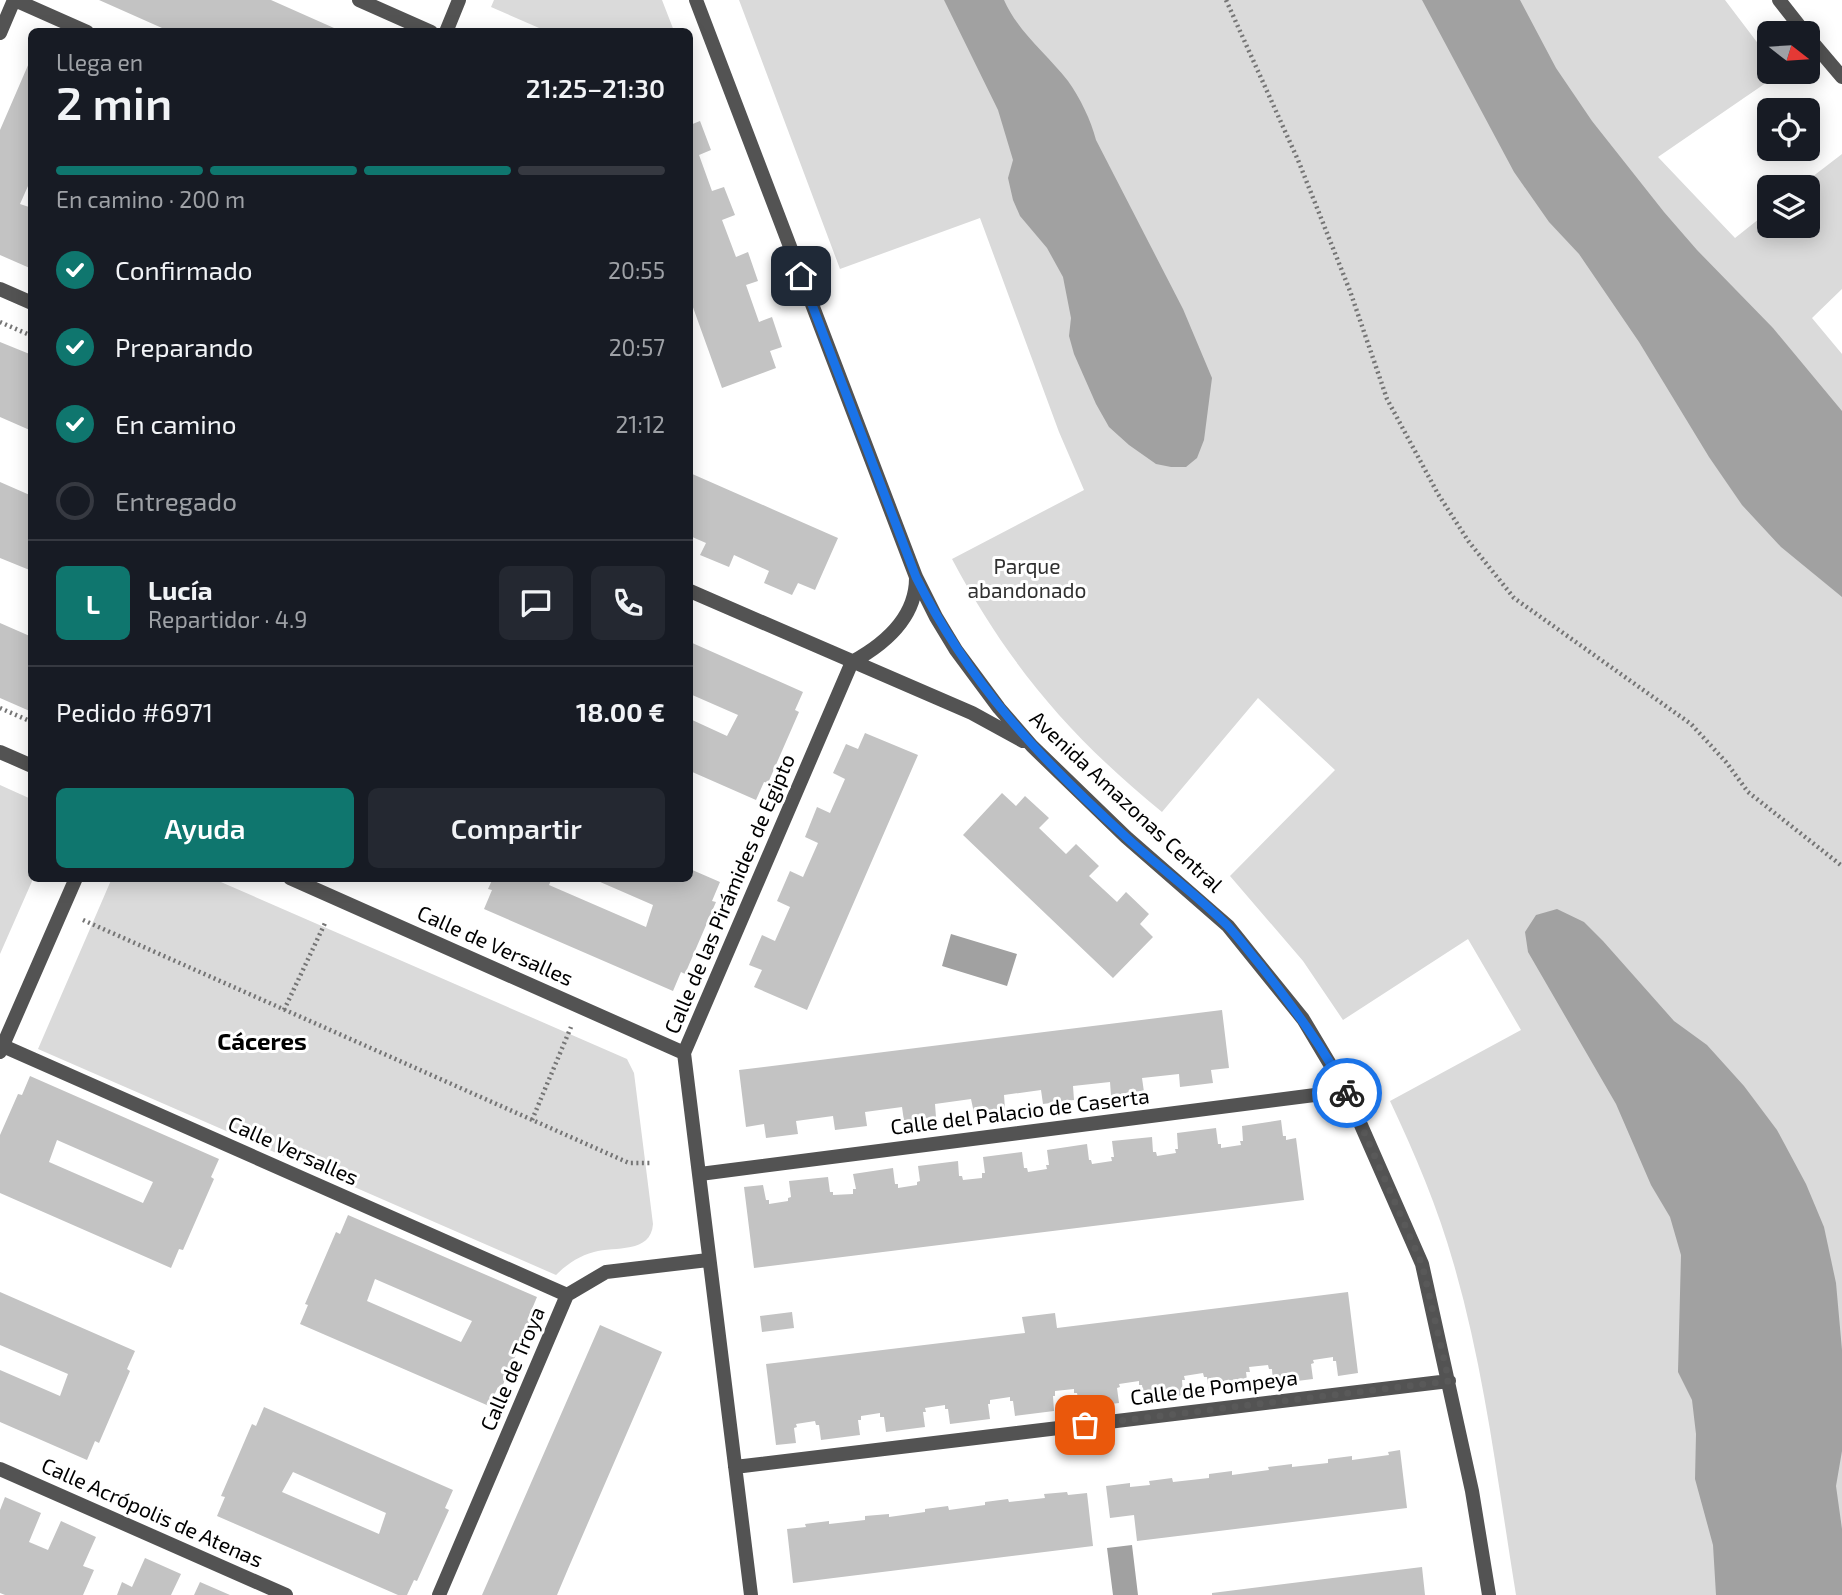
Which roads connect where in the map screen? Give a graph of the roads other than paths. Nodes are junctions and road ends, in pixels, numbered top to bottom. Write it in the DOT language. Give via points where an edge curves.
graph roads {
  1 [pos="15,0"];
  2 [pos="359,0"];
  3 [pos="460,0"];
  4 [pos="696,0"];
  5 [pos="1779,0"];
  6 [pos="1795,21"];
  7 [pos="78,28"];
  8 [pos="422,28"];
  9 [pos="448,28"];
  10 [pos="0,33"];
  11 [pos="1820,51"];
  12 [pos="1842,77"];
  13 [pos="0,289"];
  14 [pos="28,301"];
  15 [pos="916,577"];
  16 [pos="693,592"];
  17 [pos="852,662"];
  18 [pos="1032,746"];
  19 [pos="0,752"];
  20 [pos="28,764"];
  21 [pos="74,882"];
  22 [pos="299,882"];
  23 [pos="1,1049"];
  24 [pos="684,1053"];
  25 [pos="1346,1091"];
  26 [pos="700,1174"];
  27 [pos="708,1260"];
  28 [pos="567,1295"];
  29 [pos="1449,1381"];
  30 [pos="735,1467"];
  31 [pos="0,1469"];
  32 [pos="286,1595"];
  33 [pos="439,1595"];
  34 [pos="751,1595"];
  35 [pos="1489,1595"];
  1 -- 7 [label="street"];
  1 -- 10 [label="street"];
  2 -- 8 [label="street"];
  3 -- 9 [label="street"];
  4 -- 15 [label="street, Avenida Amazonas Central"];
  5 -- 6 [label="street"];
  11 -- 12 [label="street"];
  13 -- 14 [label="street"];
  15 -- 17 [label="street" via="912,603 894,631"];
  15 -- 18 [label="street, Avenida Amazonas Central" via="971,671"];
  16 -- 17 [label="street"];
  17 -- 18 [label="street" via="972,713"];
  17 -- 24 [label="street, Calle de las Pirámides de Egipto"];
  18 -- 25 [label="street, Avenida Amazonas Central" via="1228,926 1303,1019"];
  19 -- 20 [label="street"];
  21 -- 23 [label="street"];
  22 -- 24 [label="street, Calle de Versalles"];
  23 -- 28 [label="street, Calle Versalles"];
  24 -- 26 [label="street, Calle de las Pirámides de Egipto"];
  25 -- 26 [label="street, Calle del Palacio de Caserta"];
  25 -- 29 [label="street, Avenida Amazonas Central" via="1422,1264"];
  26 -- 27 [label="street, Calle de las Pirámides de Egipto"];
  27 -- 28 [label="street, Calle de Troya" via="606,1272"];
  27 -- 30 [label="street, Calle de las Pirámides de Egipto"];
  28 -- 33 [label="street, Calle de Troya"];
  29 -- 30 [label="street, Calle de Pompeya"];
  29 -- 35 [label="street, Avenida Amazonas Central"];
  30 -- 34 [label="street, Calle de las Pirámides de Egipto"];
  31 -- 32 [label="street, Calle Acrópolis de Atenas"];
}
